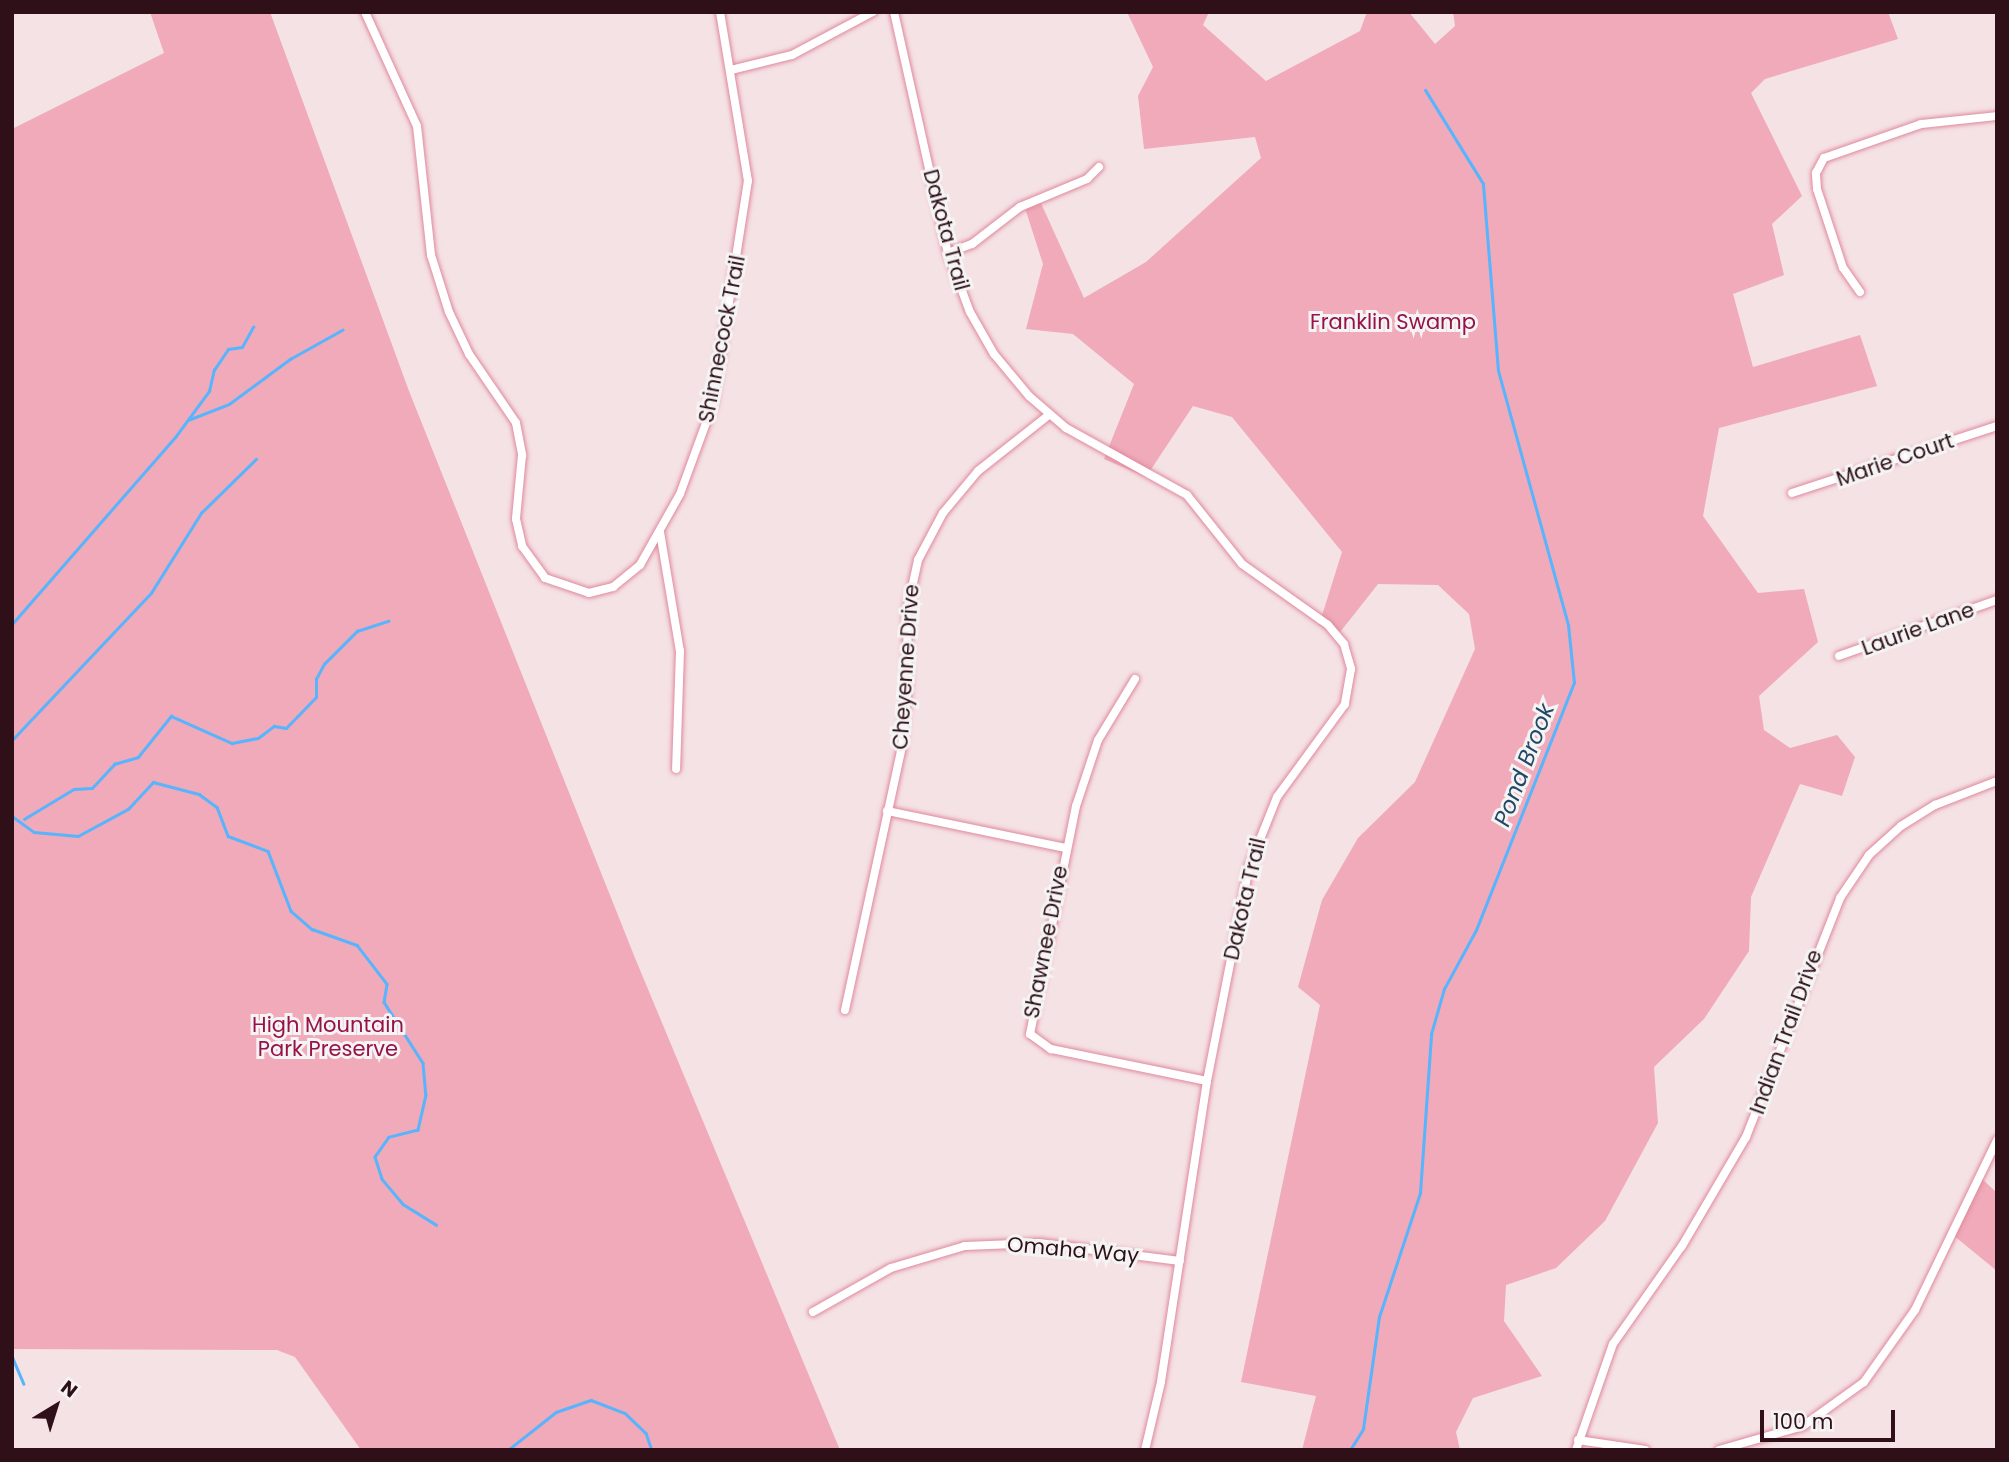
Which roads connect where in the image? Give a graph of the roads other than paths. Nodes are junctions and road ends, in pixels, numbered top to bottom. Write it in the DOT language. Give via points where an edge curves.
graph roads {
  1 [pos="365,12"];
  2 [pos="720,12"];
  3 [pos="873,12"];
  4 [pos="894,12"];
  5 [pos="731,71"];
  6 [pos="1997,116"];
  7 [pos="1099,167"];
  8 [pos="948,253"];
  9 [pos="1860,292"];
  10 [pos="1049,415"];
  11 [pos="1997,426"];
  12 [pos="1792,493"];
  13 [pos="660,532"];
  14 [pos="1997,600"];
  15 [pos="1839,656"];
  16 [pos="1135,678"];
  17 [pos="677,769"];
  18 [pos="1997,781"];
  19 [pos="887,811"];
  20 [pos="1065,848"];
  21 [pos="845,1010"];
  22 [pos="1207,1081"];
  23 [pos="1997,1140"];
  24 [pos="1180,1261"];
  25 [pos="813,1312"];
  26 [pos="1578,1440"];
  27 [pos="1145,1450"];
  28 [pos="1576,1450"];
  29 [pos="1645,1450"];
  30 [pos="1719,1450"];
  1 -- 13 [label="street, Shinnecock Trail" via="417,126 431,255 449,312 469,354 503,396 516,423 522,455 516,520 529,560 562,588 601,591 632,574"];
  2 -- 5 [label="street, Shinnecock Trail"];
  3 -- 5 [label="street" via="792,55"];
  4 -- 8 [label="street, Dakota Trail"];
  5 -- 13 [label="street, Shinnecock Trail" via="748,181 739,250 713,404 694,462"];
  6 -- 9 [label="street" via="1921,124 1824,158 1816,173 1817,189 1843,268"];
  7 -- 8 [label="street" via="1087,179 1020,207 972,244"];
  8 -- 10 [label="street, Dakota Trail" via="982,336"];
  10 -- 19 [label="street, Cheyenne Drive" via="978,471 943,513 918,560 907,611 906,716"];
  10 -- 22 [label="street, Dakota Trail" via="1119,462 1180,489 1242,564 1328,625 1349,656 1352,681 1345,704 1289,778 1257,840"];
  11 -- 12 [label="street, Marie Court"];
  13 -- 17 [label="street" via="680,651"];
  14 -- 15 [label="street, Laurie Lane"];
  16 -- 20 [label="street, Shawnee Drive" via="1093,752"];
  18 -- 26 [label="street, Indian Trail Drive" via="1935,805 1900,826 1869,855 1840,898 1746,1137 1682,1247 1613,1344"];
  19 -- 20 [label="street"];
  19 -- 21 [label="street, Cheyenne Drive"];
  20 -- 22 [label="street, Shawnee Drive" via="1030,1034 1051,1049"];
  22 -- 24 [label="street, Dakota Trail"];
  23 -- 30 [label="street" via="1915,1310 1864,1382 1803,1426"];
  24 -- 25 [label="street, Omaha Way" via="1040,1244 965,1246 891,1268"];
  24 -- 27 [label="street, Dakota Trail"];
  26 -- 28 [label="street, Indian Trail Drive"];
  26 -- 29 [label="street"];
}
